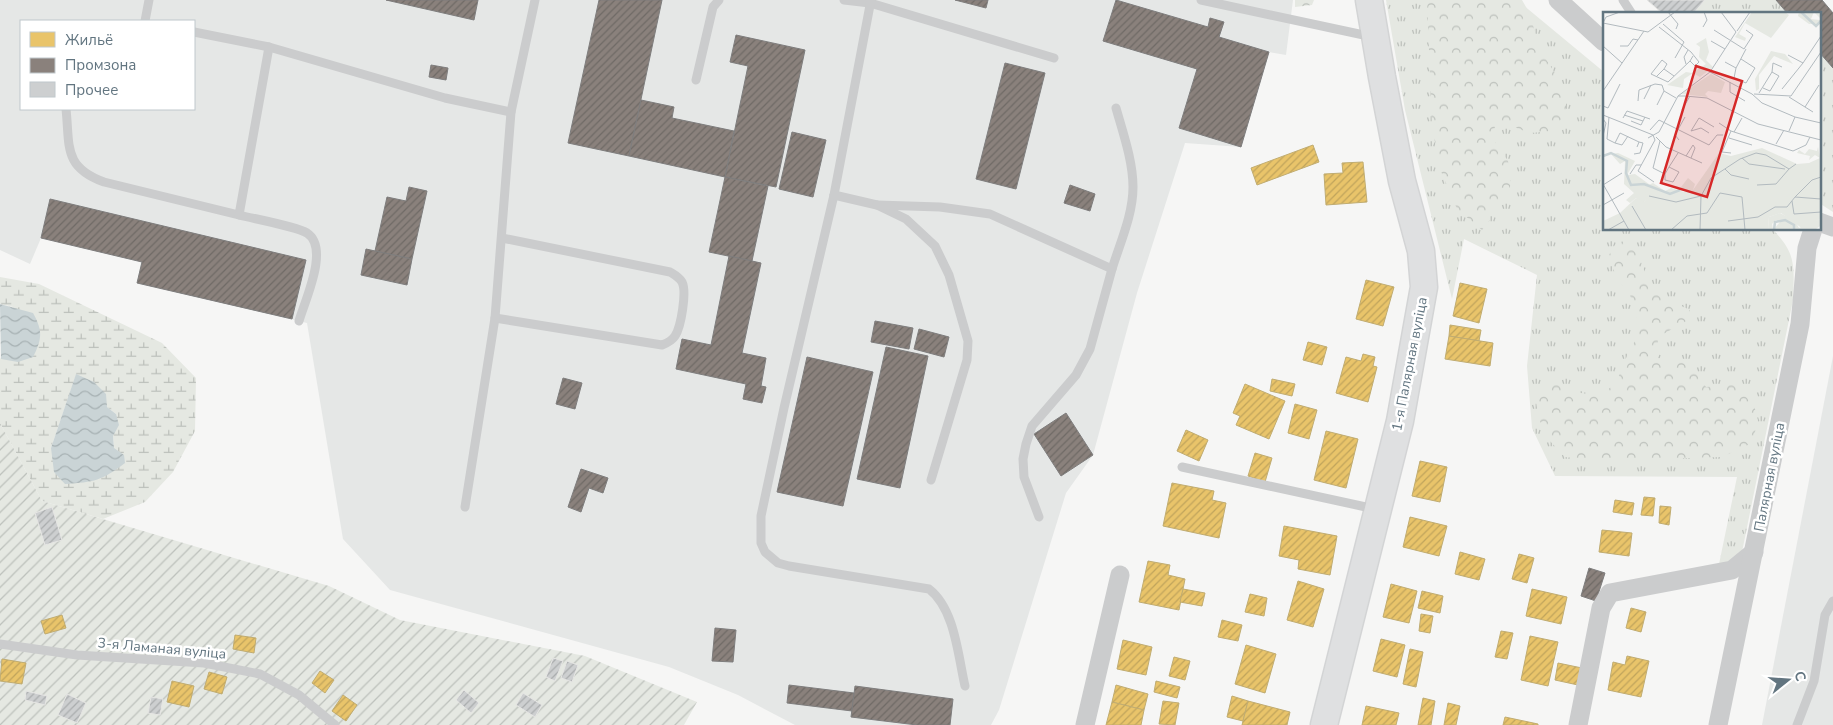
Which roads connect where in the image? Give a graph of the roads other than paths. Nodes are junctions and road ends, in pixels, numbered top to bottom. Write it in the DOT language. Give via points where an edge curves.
graph roads {
  1 [pos="149,0"];
  2 [pos="535,0"];
  3 [pos="720,0"];
  4 [pos="844,0"];
  5 [pos="1201,0"];
  6 [pos="1369,0"];
  7 [pos="1558,0"];
  8 [pos="1623,0"];
  9 [pos="871,2"];
  10 [pos="1631,12"];
  11 [pos="145,20"];
  12 [pos="195,32"];
  13 [pos="1375,37"];
  14 [pos="1603,41"];
  15 [pos="269,47"];
  16 [pos="1054,58"];
  17 [pos="696,80"];
  18 [pos="1116,108"];
  19 [pos="66,110"];
  20 [pos="511,112"];
  21 [pos="834,195"];
  22 [pos="877,205"];
  23 [pos="239,215"];
  24 [pos="1820,222"];
  25 [pos="1833,227"];
  26 [pos="1813,230"];
  27 [pos="502,238"];
  28 [pos="1112,269"];
  29 [pos="495,318"];
  30 [pos="298,321"];
  31 [pos="1182,467"];
  32 [pos="931,480"];
  33 [pos="465,507"];
  34 [pos="1378,510"];
  35 [pos="1039,516"];
  36 [pos="1754,552"];
  37 [pos="1120,575"];
  38 [pos="1833,601"];
  39 [pos="0,644"];
  40 [pos="965,686"];
  41 [pos="335,725"];
  42 [pos="1085,725"];
  43 [pos="1324,725"];
  44 [pos="1578,725"];
  45 [pos="1718,725"];
  46 [pos="1797,725"];
  1 -- 11 [label="lane"];
  2 -- 20 [label="lane"];
  3 -- 17 [label="lane" via="713,8"];
  4 -- 9 [label="lane"];
  5 -- 13 [label="lane"];
  6 -- 13 [label="street, 1-я Палярная вуліца"];
  7 -- 14 [label="street"];
  8 -- 10 [label="lane"];
  9 -- 16 [label="lane"];
  9 -- 21 [label="lane"];
  12 -- 15 [label="lane"];
  13 -- 34 [label="street, 1-я Палярная вуліца" via="1402,180 1421,251 1424,287 1400,421"];
  15 -- 20 [label="lane" via="445,98"];
  15 -- 23 [label="lane"];
  18 -- 28 [label="lane" via="1133,186 1130,209"];
  19 -- 23 [label="lane" via="71,156 84,173 104,182"];
  20 -- 27 [label="lane"];
  21 -- 22 [label="lane"];
  21 -- 40 [label="lane" via="761,516 761,543 778,563 928,589 950,618"];
  22 -- 28 [label="lane" via="940,207 990,214"];
  22 -- 32 [label="lane" via="906,219 934,246 949,275 968,341 967,360"];
  23 -- 30 [label="lane" via="301,230 313,239 317,262"];
  24 -- 25 [label="street"];
  26 -- 36 [label="street, Палярная вуліца" via="1807,248 1800,324"];
  27 -- 29 [label="lane"];
  27 -- 29 [label="lane" via="670,272 682,282 684,297 678,330 662,345"];
  28 -- 35 [label="lane" via="1090,350 1076,375 1032,426 1026,444 1024,477"];
  29 -- 33 [label="lane"];
  31 -- 34 [label="lane"];
  34 -- 43 [label="street, 1-я Палярная вуліца"];
  36 -- 44 [label="street" via="1732,570 1610,593 1601,608"];
  36 -- 45 [label="street, Палярная вуліца"];
  37 -- 42 [label="street"];
  38 -- 46 [label="lane" via="1825,615 1814,681"];
  39 -- 41 [label="lane, 3-я Ламаная вуліца" via="76,655 204,663 260,674 299,695"];
}
